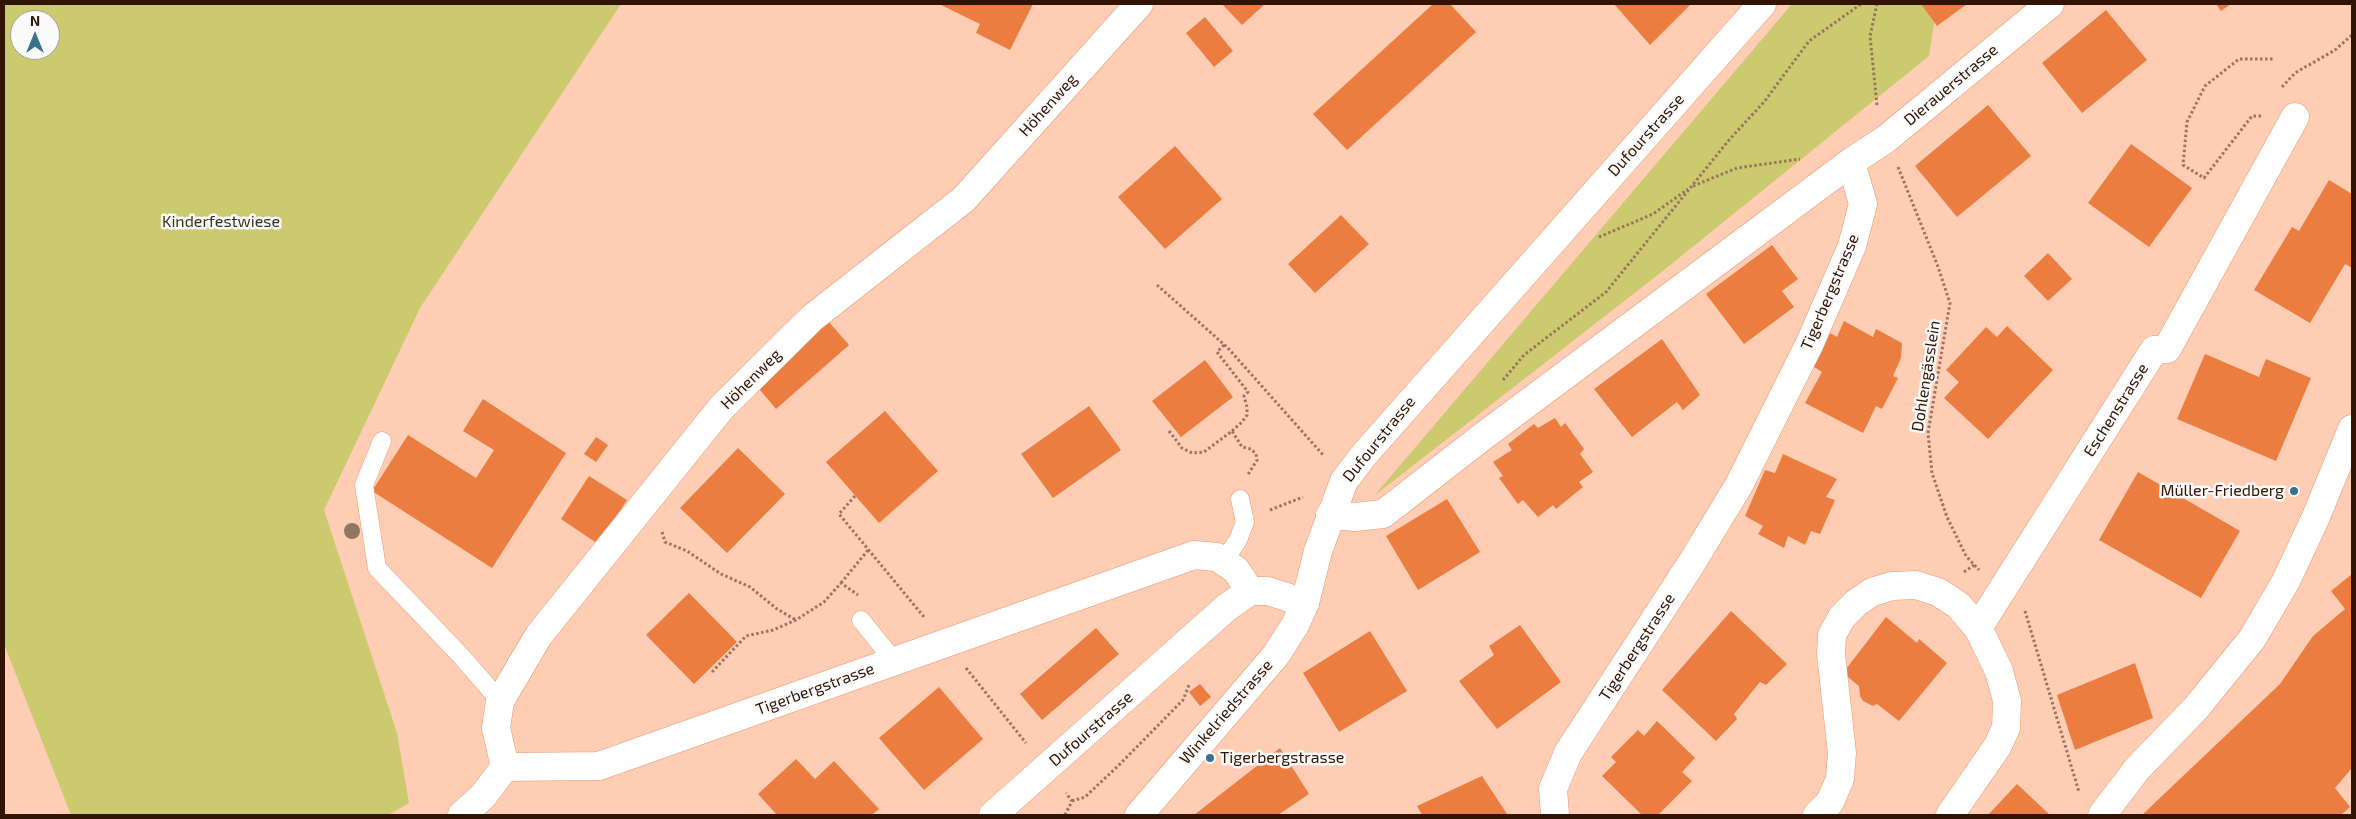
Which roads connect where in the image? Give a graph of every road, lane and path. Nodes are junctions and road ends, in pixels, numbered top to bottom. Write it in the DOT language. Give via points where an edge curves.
graph roads {
  1 [pos="1139,4"];
  2 [pos="1762,4"];
  3 [pos="1861,4"];
  4 [pos="1877,4"];
  5 [pos="2050,4"];
  6 [pos="2275,59"];
  7 [pos="1877,110"];
  8 [pos="2295,117"];
  9 [pos="2268,119"];
  10 [pos="1801,159"];
  11 [pos="1851,162"];
  12 [pos="1902,178"];
  13 [pos="1692,186"];
  14 [pos="1591,241"];
  15 [pos="1158,285"];
  16 [pos="1606,292"];
  17 [pos="1224,345"];
  18 [pos="2352,429"];
  19 [pos="1169,431"];
  20 [pos="1232,431"];
  21 [pos="382,441"];
  22 [pos="1327,461"];
  23 [pos="1308,494"];
  24 [pos="855,496"];
  25 [pos="1240,498"];
  26 [pos="1272,510"];
  27 [pos="1330,516"];
  28 [pos="660,528"];
  29 [pos="869,549"];
  30 [pos="1224,561"];
  31 [pos="1983,574"];
  32 [pos="841,583"];
  33 [pos="1250,591"];
  34 [pos="1304,603"];
  35 [pos="2024,606"];
  36 [pos="926,619"];
  37 [pos="796,620"];
  38 [pos="861,620"];
  39 [pos="1978,628"];
  40 [pos="872,634"];
  41 [pos="894,661"];
  42 [pos="964,665"];
  43 [pos="712,672"];
  44 [pos="500,700"];
  45 [pos="1183,700"];
  46 [pos="1028,745"];
  47 [pos="505,767"];
  48 [pos="2074,782"];
  49 [pos="1062,789"];
  50 [pos="1072,801"];
  51 [pos="462,815"];
  52 [pos="993,815"];
  53 [pos="1065,815"];
  54 [pos="1139,815"];
  55 [pos="1555,815"];
  56 [pos="1817,815"];
  57 [pos="1950,815"];
  58 [pos="2102,815"];
  1 -- 44 [label="street, Höhenweg" via="964,199 812,318 722,407 539,636"];
  2 -- 27 [label="street, Dufourstrasse" via="1362,456 1344,481"];
  3 -- 13 [label="path" via="1809,41 1764,102"];
  4 -- 7 [label="path" via="1870,36"];
  5 -- 11 [label="street, Dierauerstrasse" via="1886,138"];
  6 -- 9 [label="path" via="2239,59 2205,86 2187,122 2183,165 2204,178 2252,116"];
  8 -- 39 [label="street, Eschenstrasse" via="2167,348 2154,350"];
  10 -- 13 [label="path" via="1737,168"];
  11 -- 27 [label="street" via="1383,514"];
  11 -- 55 [label="street, Tigerbergstrasse" via="1862,204 1852,246 1810,343 1739,485 1568,753 1553,789"];
  12 -- 31 [label="path, Dohlengässlein" via="1938,264 1950,303 1928,433 1932,473 1947,517 1966,556"];
  13 -- 14 [label="path" via="1653,214"];
  13 -- 16 [label="path"];
  15 -- 17 [label="path"];
  17 -- 20 [label="path" via="1217,352 1248,392 1244,396 1246,415"];
  17 -- 22 [label="path"];
  18 -- 58 [label="street" via="2286,581 2252,639 2196,708 2137,769"];
  19 -- 20 [label="path" via="1182,448 1192,453 1204,452"];
  20 -- 25 [label="path" via="1242,447 1256,454 1257,460 1248,473"];
  21 -- 44 [label="lane" via="364,486 377,568"];
  23 -- 26 [label="path"];
  24 -- 29 [label="path" via="840,514"];
  25 -- 30 [label="lane" via="1245,522"];
  27 -- 34 [label="street, Dufourstrasse"];
  28 -- 37 [label="path" via="665,542 750,587"];
  29 -- 32 [label="path"];
  29 -- 36 [label="path"];
  30 -- 33 [label="street" via="1236,570"];
  30 -- 41 [label="street, Tigerbergstrasse" via="1194,554"];
  32 -- 37 [label="path" via="824,602"];
  32 -- 40 [label="path" via="851,588 877,613"];
  33 -- 34 [label="street" via="1268,591"];
  33 -- 52 [label="street, Dufourstrasse" via="1226,608"];
  34 -- 54 [label="street, Winkelriedstrasse" via="1276,655"];
  35 -- 48 [label="path"];
  37 -- 43 [label="path" via="773,630 746,636"];
  38 -- 40 [label="lane"];
  39 -- 56 [label="street" via="1958,605 1938,592 1916,585 1892,586 1872,592 1842,617 1832,635 1831,654 1842,753 1840,779 1830,802"];
  39 -- 57 [label="street" via="1998,671 2007,701 2006,728 1997,747"];
  40 -- 41 [label="lane"];
  41 -- 47 [label="street, Tigerbergstrasse" via="599,766"];
  42 -- 46 [label="path"];
  44 -- 47 [label="street, Höhenweg" via="496,728"];
  45 -- 50 [label="path" via="1085,797"];
  47 -- 51 [label="street" via="483,796"];
  49 -- 50 [label="path"];
  50 -- 53 [label="path"];
}
